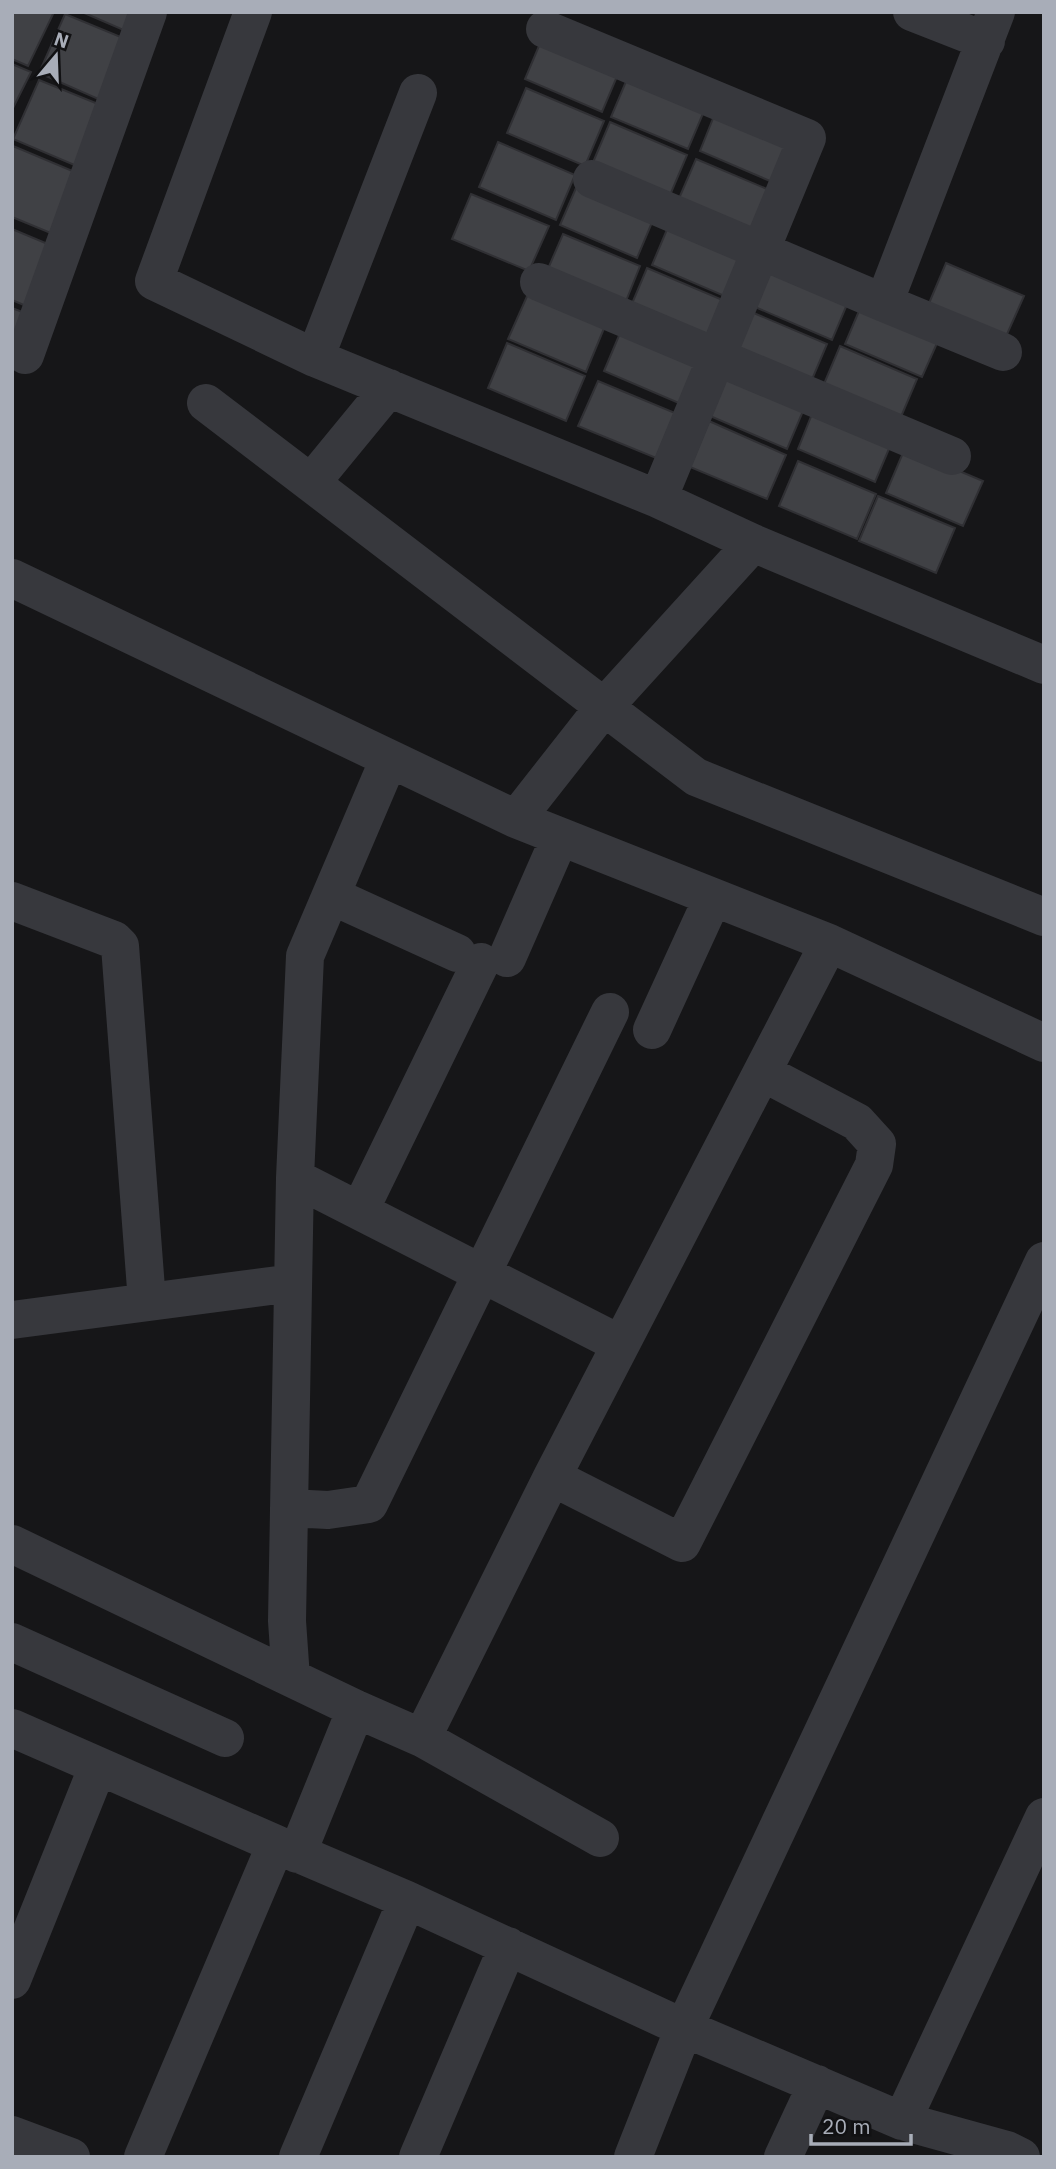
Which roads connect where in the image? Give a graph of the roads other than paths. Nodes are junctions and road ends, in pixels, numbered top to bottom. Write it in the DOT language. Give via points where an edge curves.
graph roads {
  1 [pos="148,12"];
  2 [pos="253,12"];
  3 [pos="912,12"];
  4 [pos="991,27"];
  5 [pos="545,29"];
  6 [pos="418,93"];
  7 [pos="592,179"];
  8 [pos="761,250"];
  9 [pos="539,282"];
  10 [pos="884,303"];
  11 [pos="1003,352"];
  12 [pos="26,355"];
  13 [pos="716,356"];
  14 [pos="315,358"];
  15 [pos="389,388"];
  16 [pos="206,403"];
  17 [pos="952,456"];
  18 [pos="311,483"];
  19 [pos="658,499"];
  20 [pos="753,543"];
  21 [pos="12,578"];
  22 [pos="1044,665"];
  23 [pos="604,707"];
  24 [pos="389,759"];
  25 [pos="516,819"];
  26 [pos="560,837"];
  27 [pos="332,896"];
  28 [pos="713,897"];
  29 [pos="12,901"];
  30 [pos="1044,918"];
  31 [pos="830,943"];
  32 [pos="482,957"];
  33 [pos="610,1012"];
  34 [pos="652,1030"];
  35 [pos="1044,1042"];
  36 [pos="762,1072"];
  37 [pos="295,1178"];
  38 [pos="360,1210"];
  39 [pos="1044,1261"];
  40 [pos="481,1275"];
  41 [pos="293,1283"];
  42 [pos="147,1302"];
  43 [pos="12,1320"];
  44 [pos="620,1344"];
  45 [pos="552,1477"];
  46 [pos="289,1508"];
  47 [pos="12,1544"];
  48 [pos="12,1642"];
  49 [pos="291,1678"];
  50 [pos="356,1709"];
  51 [pos="12,1728"];
  52 [pos="225,1738"];
  53 [pos="422,1738"];
  54 [pos="98,1766"];
  55 [pos="1044,1817"];
  56 [pos="600,1838"];
  57 [pos="287,1849"];
  58 [pos="407,1900"];
  59 [pos="508,1946"];
  60 [pos="12,1980"];
  61 [pos="684,2028"];
  62 [pos="817,2084"];
  63 [pos="902,2121"];
  64 [pos="12,2135"];
  65 [pos="947,2145"];
  66 [pos="71,2157"];
  67 [pos="143,2157"];
  68 [pos="298,2157"];
  69 [pos="418,2157"];
  70 [pos="633,2157"];
  71 [pos="783,2157"];
  72 [pos="1021,2157"];
  1 -- 12 [label="street"];
  2 -- 14 [label="street" via="154,281"];
  3 -- 4 [label="street"];
  4 -- 10 [label="street"];
  5 -- 8 [label="street" via="807,138"];
  6 -- 14 [label="street"];
  7 -- 8 [label="street"];
  8 -- 10 [label="street"];
  8 -- 13 [label="street"];
  9 -- 13 [label="street"];
  10 -- 11 [label="street"];
  13 -- 17 [label="street"];
  13 -- 19 [label="street"];
  14 -- 15 [label="street"];
  15 -- 18 [label="street"];
  15 -- 19 [label="street"];
  16 -- 18 [label="street"];
  18 -- 23 [label="street"];
  19 -- 20 [label="street"];
  20 -- 22 [label="street"];
  20 -- 23 [label="street"];
  21 -- 24 [label="street"];
  23 -- 25 [label="street"];
  23 -- 30 [label="street" via="696,777"];
  24 -- 25 [label="street"];
  24 -- 27 [label="street"];
  25 -- 26 [label="street"];
  26 -- 28 [label="street"];
  26 -- 32 [label="street"];
  27 -- 32 [label="street"];
  27 -- 37 [label="street" via="305,956"];
  28 -- 31 [label="street"];
  28 -- 34 [label="street"];
  29 -- 42 [label="street" via="120,946"];
  31 -- 35 [label="street"];
  31 -- 36 [label="street"];
  32 -- 38 [label="street"];
  33 -- 40 [label="street"];
  36 -- 44 [label="street"];
  36 -- 45 [label="street" via="857,1122 877,1144 874,1165 682,1543"];
  37 -- 38 [label="street"];
  37 -- 41 [label="street"];
  38 -- 40 [label="street"];
  39 -- 61 [label="street"];
  40 -- 44 [label="street"];
  40 -- 46 [label="street" via="369,1504 328,1510"];
  41 -- 42 [label="street"];
  41 -- 46 [label="street"];
  42 -- 43 [label="street"];
  44 -- 45 [label="street"];
  45 -- 53 [label="street"];
  46 -- 49 [label="street"];
  47 -- 49 [label="street"];
  48 -- 52 [label="street"];
  49 -- 50 [label="street"];
  50 -- 53 [label="street"];
  50 -- 57 [label="street"];
  51 -- 54 [label="street"];
  53 -- 56 [label="street"];
  54 -- 57 [label="street"];
  54 -- 60 [label="street"];
  55 -- 63 [label="street"];
  57 -- 58 [label="street"];
  57 -- 67 [label="street"];
  58 -- 59 [label="street"];
  58 -- 68 [label="street"];
  59 -- 61 [label="street"];
  59 -- 69 [label="street"];
  61 -- 62 [label="street"];
  61 -- 70 [label="street"];
  62 -- 63 [label="street"];
  62 -- 71 [label="street"];
  63 -- 65 [label="street"];
  64 -- 66 [label="street"];
  65 -- 72 [label="street" via="1007,2150"];
}
